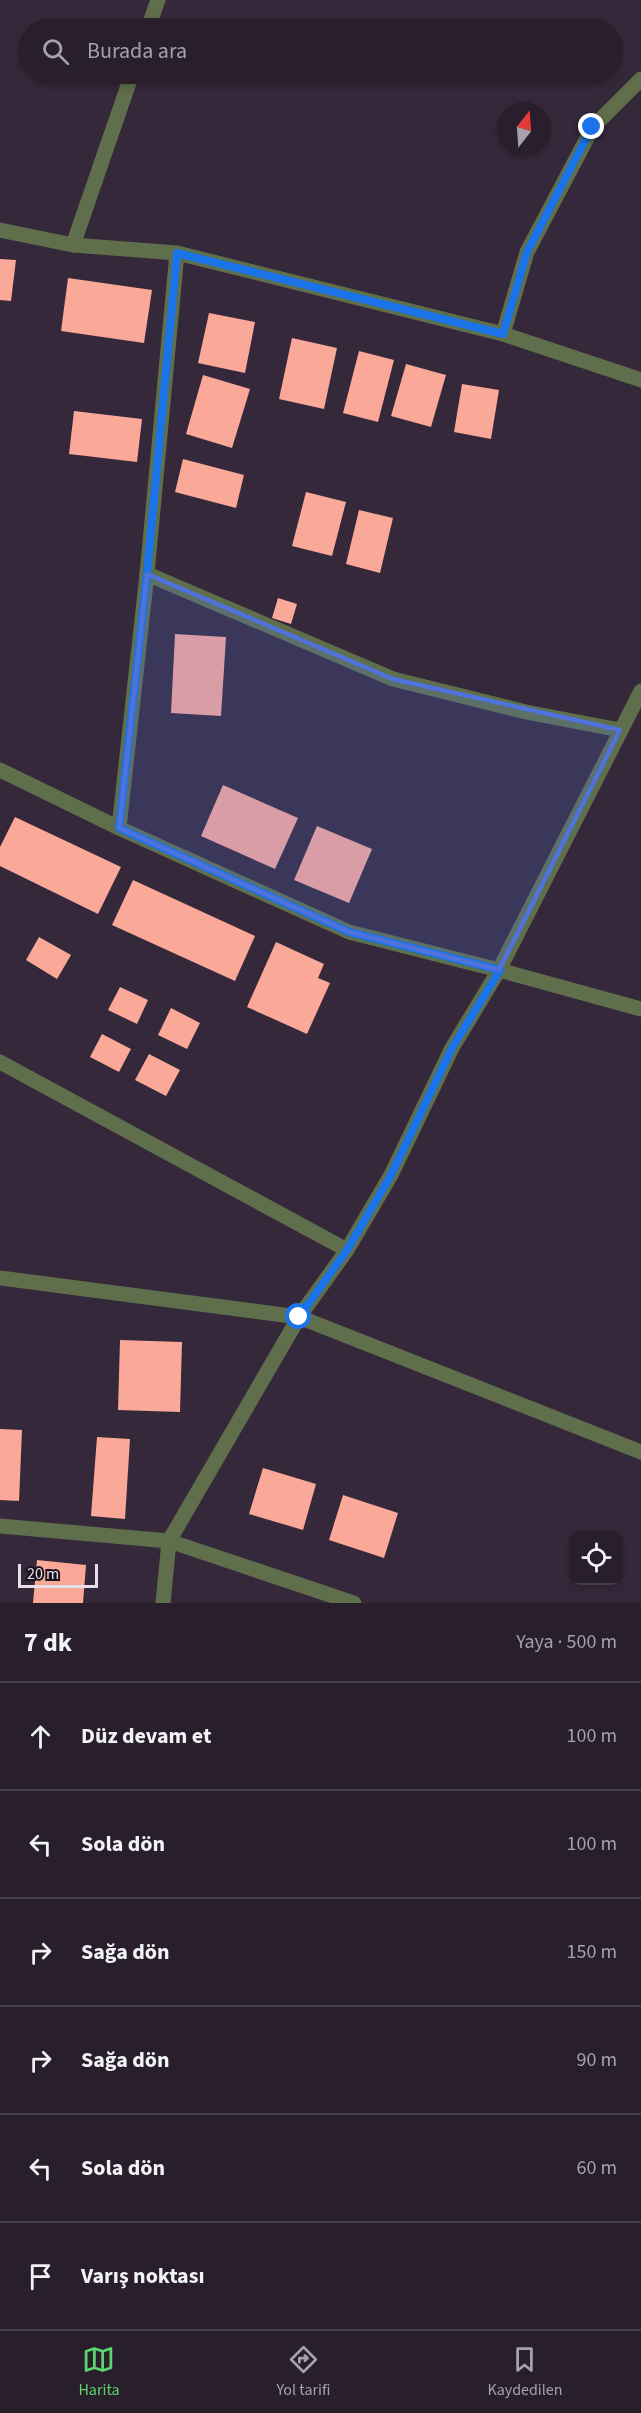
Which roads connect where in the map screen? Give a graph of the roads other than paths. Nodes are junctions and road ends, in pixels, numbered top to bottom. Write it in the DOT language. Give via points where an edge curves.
graph roads {
  1 [pos="158,0"];
  2 [pos="152,18"];
  3 [pos="641,79"];
  4 [pos="129,84"];
  5 [pos="0,230"];
  6 [pos="73,245"];
  7 [pos="177,253"];
  8 [pos="503,334"];
  9 [pos="641,380"];
  10 [pos="147,574"];
  11 [pos="641,691"];
  12 [pos="620,730"];
  13 [pos="0,770"];
  14 [pos="119,828"];
  15 [pos="500,970"];
  16 [pos="641,1009"];
  17 [pos="0,1062"];
  18 [pos="347,1250"];
  19 [pos="0,1278"];
  20 [pos="299,1317"];
  21 [pos="641,1452"];
  22 [pos="0,1526"];
  23 [pos="169,1541"];
  24 [pos="163,1603"];
  25 [pos="354,1603"];
  1 -- 2 [label="street"];
  3 -- 8 [label="street" via="592,127 527,252"];
  4 -- 6 [label="street"];
  5 -- 6 [label="street"];
  6 -- 7 [label="street"];
  7 -- 8 [label="street"];
  7 -- 10 [label="street"];
  8 -- 9 [label="street"];
  10 -- 12 [label="street" via="393,680"];
  10 -- 14 [label="street"];
  11 -- 12 [label="street"];
  12 -- 15 [label="street"];
  13 -- 14 [label="street"];
  14 -- 15 [label="street" via="349,932"];
  15 -- 16 [label="street"];
  15 -- 18 [label="street" via="452,1048 391,1175"];
  17 -- 18 [label="street"];
  18 -- 20 [label="street"];
  19 -- 20 [label="street"];
  20 -- 21 [label="street"];
  20 -- 23 [label="street"];
  22 -- 23 [label="street"];
  23 -- 24 [label="street"];
  23 -- 25 [label="street"];
}
